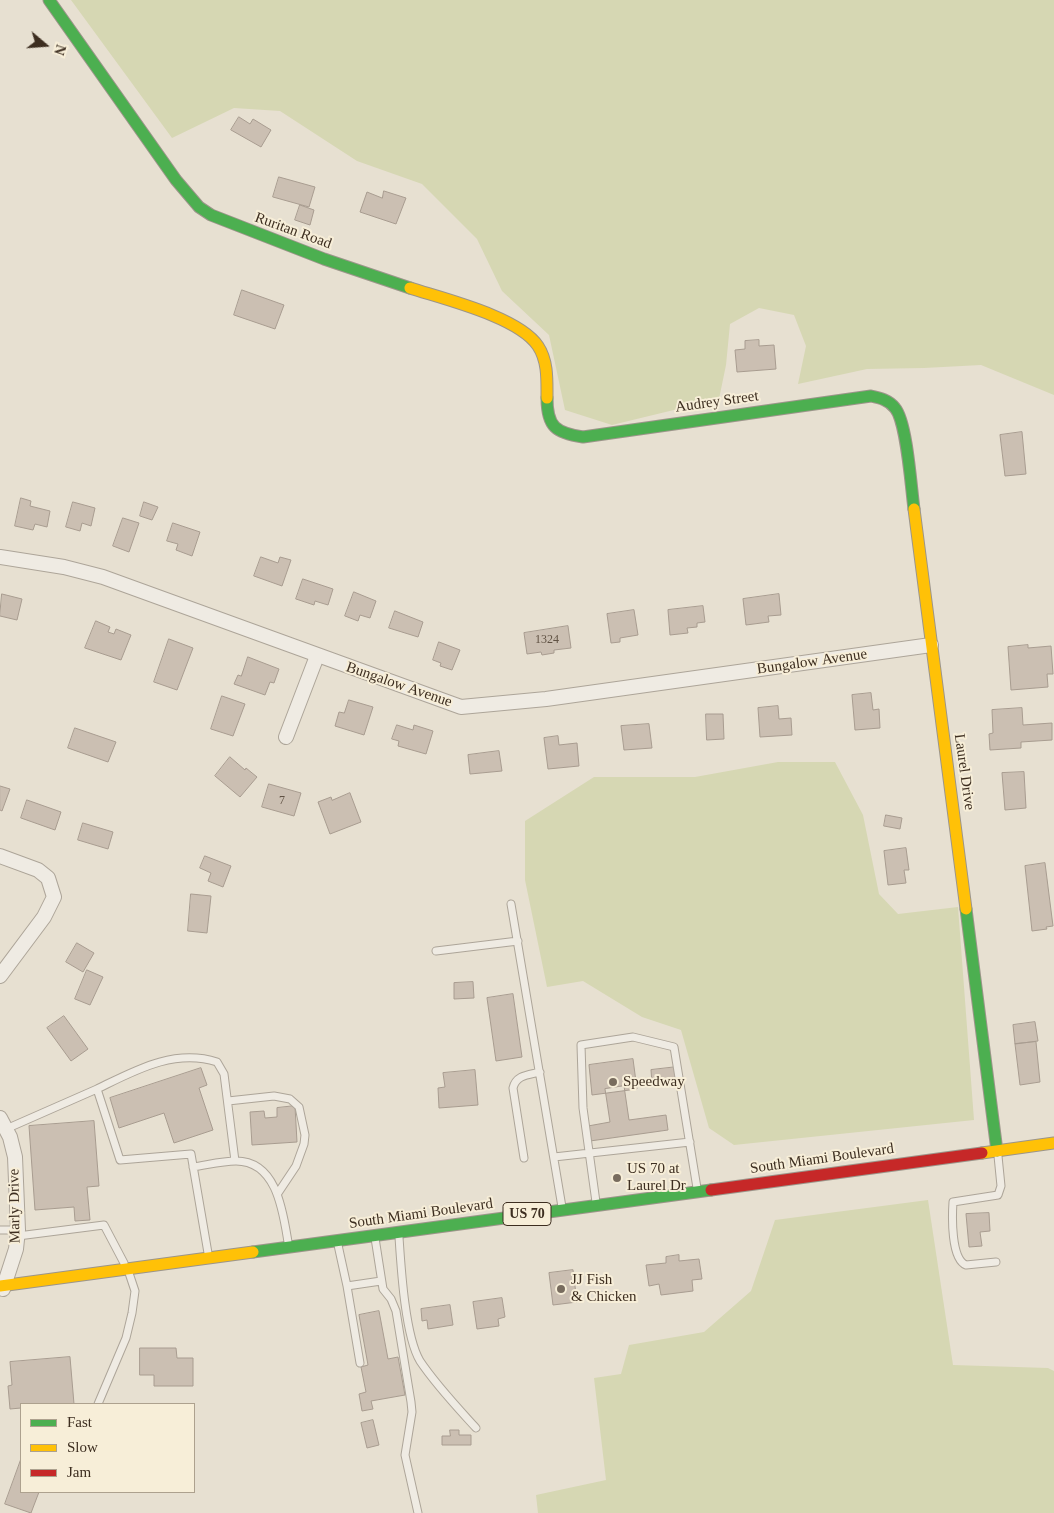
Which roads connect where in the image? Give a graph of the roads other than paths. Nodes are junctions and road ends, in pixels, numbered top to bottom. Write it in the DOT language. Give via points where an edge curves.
graph roads {
  1 [pos="49,0"];
  2 [pos="891,402"];
  3 [pos="550,425"];
  4 [pos="0,557"];
  5 [pos="931,645"];
  6 [pos="317,656"];
  7 [pos="286,737"];
  8 [pos="0,856"];
  9 [pos="511,904"];
  10 [pos="518,941"];
  11 [pos="436,952"];
  12 [pos="0,976"];
  13 [pos="540,1072"];
  14 [pos="97,1089"];
  15 [pos="228,1101"];
  16 [pos="3,1124"];
  17 [pos="690,1142"];
  18 [pos="1054,1143"];
  19 [pos="997,1151"];
  20 [pos="589,1152"];
  21 [pos="554,1157"];
  22 [pos="524,1158"];
  23 [pos="235,1161"];
  24 [pos="193,1167"];
  25 [pos="698,1191"];
  26 [pos="278,1193"];
  27 [pos="596,1205"];
  28 [pos="563,1210"];
  29 [pos="0,1230"];
  30 [pos="399,1232"];
  31 [pos="18,1233"];
  32 [pos="374,1235"];
  33 [pos="337,1240"];
  34 [pos="289,1247"];
  35 [pos="209,1258"];
  36 [pos="996,1262"];
  37 [pos="127,1269"];
  38 [pos="381,1281"];
  39 [pos="347,1286"];
  40 [pos="1,1289"];
  41 [pos="360,1363"];
  42 [pos="98,1403"];
  43 [pos="476,1428"];
  44 [pos="418,1513"];
  1 -- 3 [label="main road, Ruritan Road" via="176,180 199,207 254,233 497,317 518,328 539,347 546,363"];
  2 -- 3 [label="main road, Audrey Street" via="871,396 583,437 564,435"];
  2 -- 5 [label="main road, Laurel Drive" via="902,420"];
  4 -- 6 [label="street, Bungalow Avenue" via="103,577"];
  5 -- 6 [label="street, Bungalow Avenue" via="546,699 461,707"];
  5 -- 19 [label="main road, Laurel Drive"];
  6 -- 7 [label="street"];
  8 -- 12 [label="street" via="38,870 48,878 54,897 44,918"];
  9 -- 10 [label="lane"];
  10 -- 11 [label="lane"];
  10 -- 13 [label="lane"];
  13 -- 21 [label="lane"];
  13 -- 22 [label="lane" via="518,1077 515,1081"];
  14 -- 15 [label="lane" via="167,1059 208,1059 222,1067"];
  14 -- 16 [label="lane"];
  14 -- 24 [label="lane" via="120,1160 191,1154"];
  15 -- 23 [label="lane"];
  15 -- 26 [label="lane" via="274,1096 290,1099 299,1107 304,1144 296,1166"];
  16 -- 31 [label="street, Marly Drive" via="15,1157"];
  17 -- 20 [label="lane"];
  17 -- 20 [label="lane" via="674,1047 633,1037 581,1045 583,1108"];
  17 -- 25 [label="lane"];
  18 -- 19 [label="main road, South Miami Boulevard / US 70"];
  19 -- 25 [label="main road, South Miami Boulevard / US 70"];
  19 -- 36 [label="lane" via="1001,1186 998,1195 953,1202 952,1218 957,1256 962,1264"];
  20 -- 21 [label="lane"];
  20 -- 27 [label="lane"];
  21 -- 28 [label="lane"];
  23 -- 24 [label="lane"];
  23 -- 26 [label="lane" via="255,1166 269,1178"];
  24 -- 35 [label="lane"];
  25 -- 27 [label="main road, South Miami Boulevard / US 70"];
  26 -- 34 [label="lane"];
  27 -- 28 [label="main road, South Miami Boulevard / US 70"];
  28 -- 30 [label="main road, South Miami Boulevard / US 70"];
  29 -- 31 [label="lane"];
  30 -- 32 [label="main road, South Miami Boulevard / US 70"];
  30 -- 43 [label="lane" via="400,1264 412,1343 419,1360"];
  31 -- 37 [label="lane" via="104,1225"];
  31 -- 40 [label="street, Marly Drive" via="16,1249"];
  32 -- 33 [label="main road, South Miami Boulevard / US 70"];
  32 -- 38 [label="lane"];
  33 -- 34 [label="main road, South Miami Boulevard / US 70"];
  33 -- 39 [label="lane"];
  34 -- 35 [label="main road, South Miami Boulevard / US 70"];
  35 -- 37 [label="main road, South Miami Boulevard / US 70"];
  37 -- 40 [label="main road, South Miami Boulevard / US 70"];
  37 -- 42 [label="lane" via="135,1290 132,1313 126,1338"];
  38 -- 39 [label="lane"];
  38 -- 44 [label="lane" via="396,1311 412,1412 405,1455"];
  39 -- 41 [label="lane"];
}
